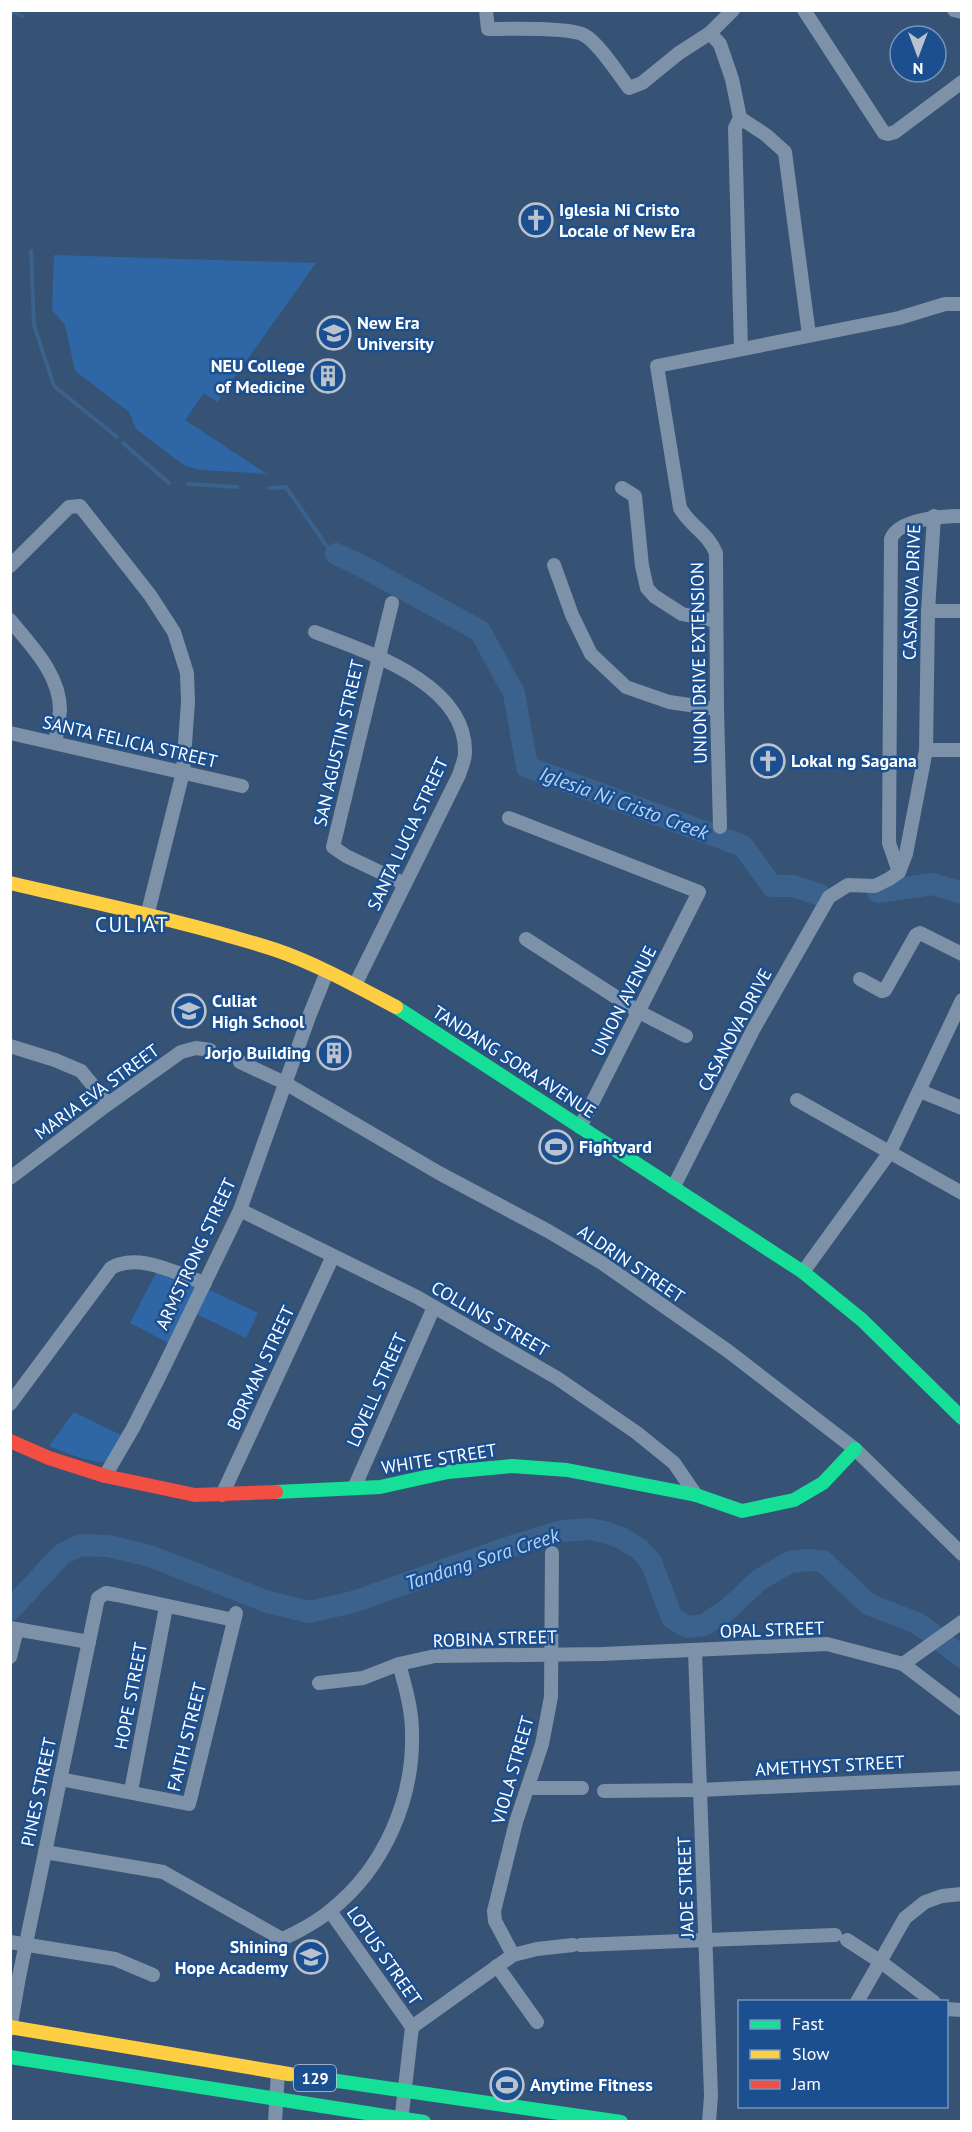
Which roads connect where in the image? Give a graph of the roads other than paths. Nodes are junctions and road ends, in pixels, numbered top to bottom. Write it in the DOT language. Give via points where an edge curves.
graph roads {
  1 [pos="486,10"];
  2 [pos="733,10"];
  3 [pos="954,10"];
  4 [pos="808,12"];
  5 [pos="962,12"];
  6 [pos="710,33"];
  7 [pos="962,82"];
  8 [pos="740,118"];
  9 [pos="962,304"];
  10 [pos="810,335"];
  11 [pos="741,349"];
  12 [pos="622,489"];
  13 [pos="934,516"];
  14 [pos="962,516"];
  15 [pos="554,565"];
  16 [pos="10,566"];
  17 [pos="392,603"];
  18 [pos="962,611"];
  19 [pos="928,612"];
  20 [pos="10,620"];
  21 [pos="716,621"];
  22 [pos="315,632"];
  23 [pos="378,656"];
  24 [pos="717,709"];
  25 [pos="10,734"];
  26 [pos="55,743"];
  27 [pos="926,750"];
  28 [pos="962,750"];
  29 [pos="183,772"];
  30 [pos="242,786"];
  31 [pos="509,818"];
  32 [pos="720,827"];
  33 [pos="899,872"];
  34 [pos="10,883"];
  35 [pos="405,884"];
  36 [pos="147,916"];
  37 [pos="526,939"];
  38 [pos="962,954"];
  39 [pos="327,972"];
  40 [pos="860,979"];
  41 [pos="355,985"];
  42 [pos="962,1000"];
  43 [pos="639,1012"];
  44 [pos="686,1036"];
  45 [pos="10,1046"];
  46 [pos="210,1050"];
  47 [pos="240,1062"];
  48 [pos="285,1083"];
  49 [pos="920,1091"];
  50 [pos="797,1100"];
  51 [pos="108,1104"];
  52 [pos="962,1108"];
  53 [pos="580,1127"];
  54 [pos="890,1152"];
  55 [pos="10,1178"];
  56 [pos="674,1186"];
  57 [pos="962,1193"];
  58 [pos="240,1210"];
  59 [pos="333,1256"];
  60 [pos="803,1272"];
  61 [pos="205,1283"];
  62 [pos="434,1307"];
  63 [pos="10,1404"];
  64 [pos="962,1418"];
  65 [pos="10,1441"];
  66 [pos="855,1449"];
  67 [pos="105,1476"];
  68 [pos="354,1488"];
  69 [pos="222,1495"];
  70 [pos="696,1495"];
  71 [pos="552,1553"];
  72 [pos="962,1554"];
  73 [pos="98,1598"];
  74 [pos="166,1606"];
  75 [pos="956,1625"];
  76 [pos="14,1628"];
  77 [pos="89,1642"];
  78 [pos="695,1650"];
  79 [pos="602,1654"];
  80 [pos="551,1655"];
  81 [pos="10,1657"];
  82 [pos="399,1664"];
  83 [pos="903,1664"];
  84 [pos="319,1683"];
  85 [pos="962,1709"];
  86 [pos="962,1778"];
  87 [pos="60,1779"];
  88 [pos="528,1788"];
  89 [pos="582,1788"];
  90 [pos="700,1790"];
  91 [pos="131,1791"];
  92 [pos="604,1791"];
  93 [pos="45,1852"];
  94 [pos="962,1894"];
  95 [pos="330,1911"];
  96 [pos="282,1939"];
  97 [pos="706,1941"];
  98 [pos="10,1942"];
  99 [pos="26,1945"];
  100 [pos="263,1948"];
  101 [pos="513,1955"];
  102 [pos="881,1962"];
  103 [pos="497,1966"];
  104 [pos="153,1975"];
  105 [pos="858,2000"];
  106 [pos="933,2000"];
  107 [pos="537,2022"];
  108 [pos="412,2027"];
  109 [pos="11,2028"];
  110 [pos="10,2057"];
  111 [pos="278,2072"];
  112 [pos="405,2091"];
  113 [pos="276,2100"];
  114 [pos="401,2120"];
  115 [pos="274,2121"];
  116 [pos="424,2121"];
  117 [pos="621,2121"];
  118 [pos="710,2121"];
  1 -- 6 [label="street" via="488,29 572,31 585,35 629,88"];
  2 -- 6 [label="street"];
  3 -- 5 [label="street"];
  4 -- 7 [label="street" via="884,133 892,134"];
  6 -- 8 [label="street" via="720,44"];
  8 -- 10 [label="street" via="785,152"];
  8 -- 11 [label="street" via="735,128"];
  9 -- 10 [label="street, UNION DRIVE EXTENSION" via="898,312"];
  10 -- 11 [label="street, UNION DRIVE EXTENSION"];
  11 -- 21 [label="street, UNION DRIVE EXTENSION" via="657,366 680,508 686,519 712,542 716,553"];
  12 -- 21 [label="street" via="636,496 642,566 651,594 682,614"];
  13 -- 14 [label="street"];
  13 -- 19 [label="street, CASANOVA DRIVE"];
  13 -- 33 [label="street, CASANOVA DRIVE" via="899,529 891,539 889,843"];
  15 -- 24 [label="street" via="591,654 626,687 669,702"];
  16 -- 29 [label="street" via="69,507 80,506 174,632 188,682"];
  17 -- 23 [label="street, SAN AGUSTIN STREET"];
  18 -- 19 [label="street"];
  19 -- 27 [label="street, CASANOVA DRIVE"];
  20 -- 26 [label="street" via="54,682 60,710"];
  21 -- 24 [label="street, UNION DRIVE EXTENSION"];
  22 -- 23 [label="street, SANTA LUCIA STREET"];
  23 -- 35 [label="street, SAN AGUSTIN STREET" via="333,847"];
  23 -- 35 [label="street, SANTA LUCIA STREET" via="425,683 454,712 465,754 459,775"];
  24 -- 32 [label="street, UNION DRIVE EXTENSION"];
  25 -- 26 [label="street, SANTA FELICIA STREET"];
  26 -- 29 [label="street, SANTA FELICIA STREET"];
  27 -- 28 [label="street"];
  27 -- 33 [label="street, CASANOVA DRIVE"];
  29 -- 30 [label="street, SANTA FELICIA STREET"];
  29 -- 36 [label="street"];
  31 -- 43 [label="street, UNION AVENUE" via="699,892"];
  33 -- 56 [label="street, CASANOVA DRIVE" via="875,886 848,885 829,897 753,1030"];
  34 -- 36 [label="main road, TANDANG SORA AVENUE"];
  35 -- 41 [label="street, SANTA LUCIA STREET"];
  36 -- 39 [label="main road, TANDANG SORA AVENUE" via="253,943"];
  37 -- 43 [label="street"];
  38 -- 40 [label="street" via="920,933 885,990"];
  39 -- 41 [label="main road, TANDANG SORA AVENUE"];
  39 -- 48 [label="street, ARMSTRONG STREET"];
  41 -- 53 [label="main road, TANDANG SORA AVENUE" via="406,1013"];
  42 -- 49 [label="street"];
  43 -- 44 [label="street"];
  43 -- 53 [label="street, UNION AVENUE"];
  45 -- 51 [label="street" via="81,1071"];
  46 -- 51 [label="street, MARIA EVA STREET" via="181,1052"];
  47 -- 48 [label="street, ALDRIN STREET"];
  48 -- 58 [label="street, ARMSTRONG STREET"];
  48 -- 66 [label="street, ALDRIN STREET" via="602,1263 728,1351"];
  49 -- 52 [label="street"];
  49 -- 54 [label="street"];
  50 -- 54 [label="street"];
  51 -- 55 [label="street, MARIA EVA STREET"];
  53 -- 56 [label="main road, TANDANG SORA AVENUE"];
  54 -- 57 [label="street"];
  54 -- 60 [label="street"];
  56 -- 60 [label="main road, TANDANG SORA AVENUE"];
  58 -- 59 [label="street, COLLINS STREET"];
  58 -- 61 [label="street, ARMSTRONG STREET"];
  59 -- 62 [label="street, COLLINS STREET"];
  59 -- 69 [label="street, BORMAN STREET"];
  60 -- 64 [label="main road, TANDANG SORA AVENUE" via="862,1320"];
  61 -- 63 [label="street" via="143,1263 111,1268"];
  61 -- 67 [label="street, ARMSTRONG STREET"];
  62 -- 68 [label="street, LOVELL STREET"];
  62 -- 70 [label="street, COLLINS STREET" via="557,1378 637,1433 674,1463"];
  65 -- 67 [label="main road, WHITE STREET"];
  66 -- 70 [label="main road, WHITE STREET" via="823,1483 794,1500 742,1512"];
  66 -- 72 [label="street, ALDRIN STREET"];
  67 -- 69 [label="main road, WHITE STREET" via="195,1495"];
  68 -- 69 [label="main road, WHITE STREET"];
  68 -- 70 [label="main road, WHITE STREET" via="512,1466 567,1470"];
  71 -- 80 [label="street, VIOLA STREET"];
  73 -- 74 [label="street, FAITH STREET" via="106,1593"];
  73 -- 77 [label="street, PINES STREET"];
  74 -- 91 [label="street, HOPE STREET"];
  74 -- 91 [label="street, FAITH STREET" via="235,1617 189,1804"];
  75 -- 83 [label="street"];
  76 -- 77 [label="street"];
  76 -- 81 [label="street"];
  77 -- 87 [label="street, PINES STREET"];
  78 -- 79 [label="street, OPAL STREET"];
  78 -- 83 [label="street, OPAL STREET" via="827,1644"];
  78 -- 90 [label="street, JADE STREET"];
  79 -- 80 [label="street, ROBINA STREET"];
  80 -- 82 [label="street, ROBINA STREET" via="435,1656"];
  80 -- 88 [label="street, VIOLA STREET" via="551,1697"];
  82 -- 84 [label="street, ROBINA STREET" via="363,1678"];
  82 -- 95 [label="street" via="412,1731 405,1799 376,1861"];
  83 -- 85 [label="street, OPAL STREET"];
  86 -- 90 [label="street, AMETHYST STREET"];
  87 -- 91 [label="street, FAITH STREET"];
  87 -- 93 [label="street, PINES STREET"];
  88 -- 89 [label="street"];
  88 -- 101 [label="street, VIOLA STREET" via="494,1911 495,1921"];
  90 -- 92 [label="street, AMETHYST STREET"];
  90 -- 97 [label="street, JADE STREET"];
  93 -- 96 [label="street" via="163,1872"];
  93 -- 99 [label="street, PINES STREET"];
  94 -- 102 [label="street" via="925,1902 905,1918"];
  95 -- 96 [label="street"];
  95 -- 108 [label="street, LOTUS STREET"];
  96 -- 100 [label="street"];
  97 -- 101 [label="street" via="577,1945"];
  97 -- 102 [label="street" via="841,1937"];
  97 -- 118 [label="street, JADE STREET"];
  98 -- 99 [label="street"];
  99 -- 104 [label="street" via="115,1959"];
  99 -- 109 [label="street, PINES STREET"];
  101 -- 103 [label="street"];
  102 -- 105 [label="street"];
  102 -- 106 [label="street"];
  103 -- 107 [label="street"];
  103 -- 108 [label="street"];
  108 -- 112 [label="street, LOTUS STREET"];
  109 -- 111 [label="main road, 129"];
  110 -- 113 [label="main road, 129"];
  111 -- 112 [label="main road, 129"];
  111 -- 113 [label="street"];
  112 -- 114 [label="street, LOTUS STREET"];
  112 -- 117 [label="main road, 129"];
  113 -- 114 [label="main road, 129"];
  113 -- 115 [label="street"];
  114 -- 116 [label="main road, 129"];
}
